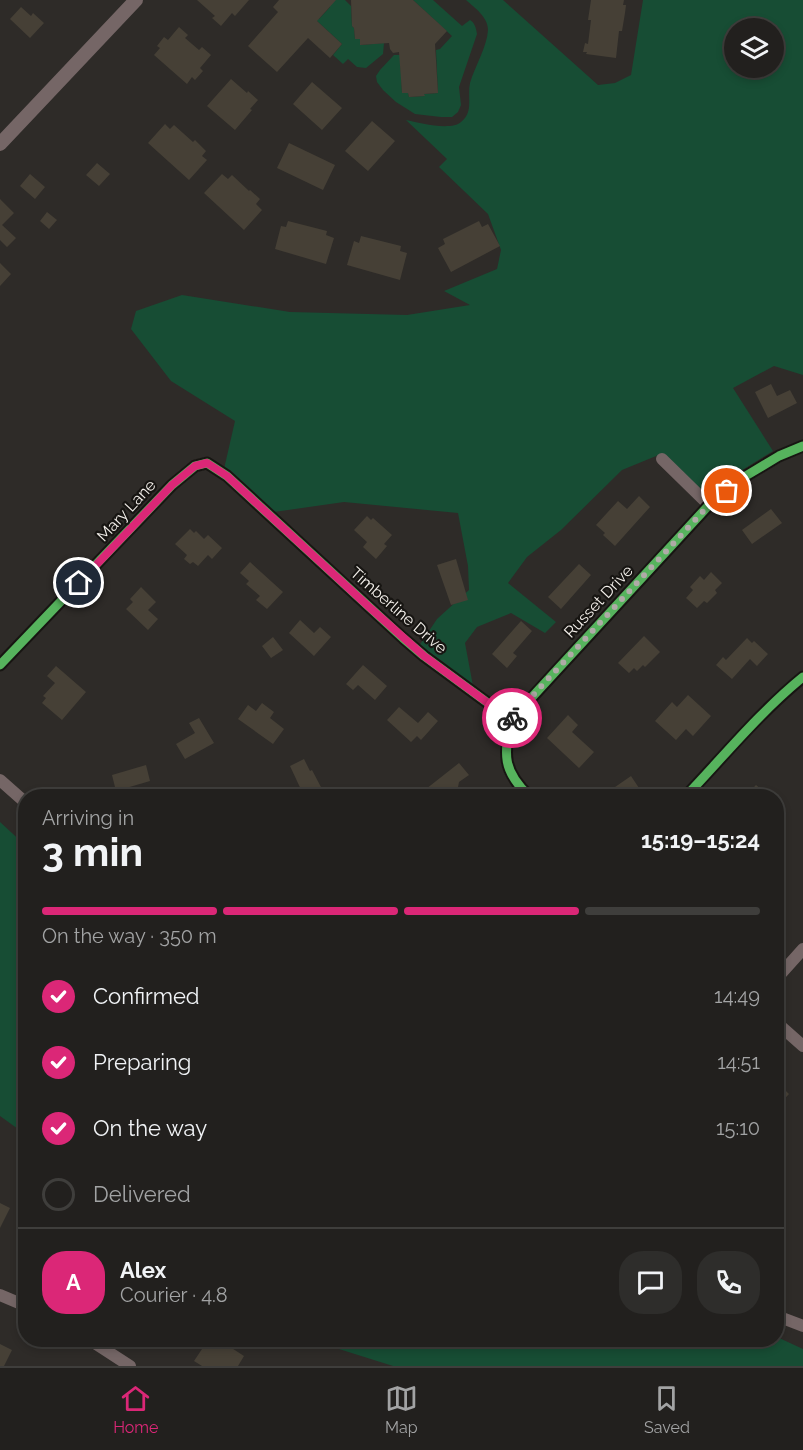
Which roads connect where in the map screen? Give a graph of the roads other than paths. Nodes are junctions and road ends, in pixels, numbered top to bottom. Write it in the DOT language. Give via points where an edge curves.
graph roads {
  1 [pos="136,0"];
  2 [pos="0,144"];
  3 [pos="803,446"];
  4 [pos="662,459"];
  5 [pos="207,463"];
  6 [pos="709,505"];
  7 [pos="0,665"];
  8 [pos="803,677"];
  9 [pos="511,720"];
  10 [pos="0,780"];
  11 [pos="521,789"];
  12 [pos="692,789"];
  13 [pos="18,796"];
  14 [pos="803,949"];
  15 [pos="784,970"];
  16 [pos="784,1029"];
  17 [pos="803,1046"];
  18 [pos="0,1295"];
  19 [pos="18,1303"];
  20 [pos="784,1319"];
  21 [pos="803,1326"];
  22 [pos="101,1347"];
  23 [pos="130,1366"];
  1 -- 2 [label="street"];
  3 -- 6 [label="street, Russet Drive" via="744,477"];
  4 -- 6 [label="street"];
  5 -- 7 [label="street, Mary Lane" via="195,466 172,485"];
  5 -- 9 [label="street, Timberline Drive" via="227,476 424,656"];
  6 -- 9 [label="street, Russet Drive"];
  8 -- 12 [label="street"];
  9 -- 11 [label="street" via="506,748 509,771"];
  10 -- 13 [label="street"];
  14 -- 15 [label="street"];
  16 -- 17 [label="street"];
  18 -- 19 [label="street"];
  20 -- 21 [label="street"];
  22 -- 23 [label="street"];
}
